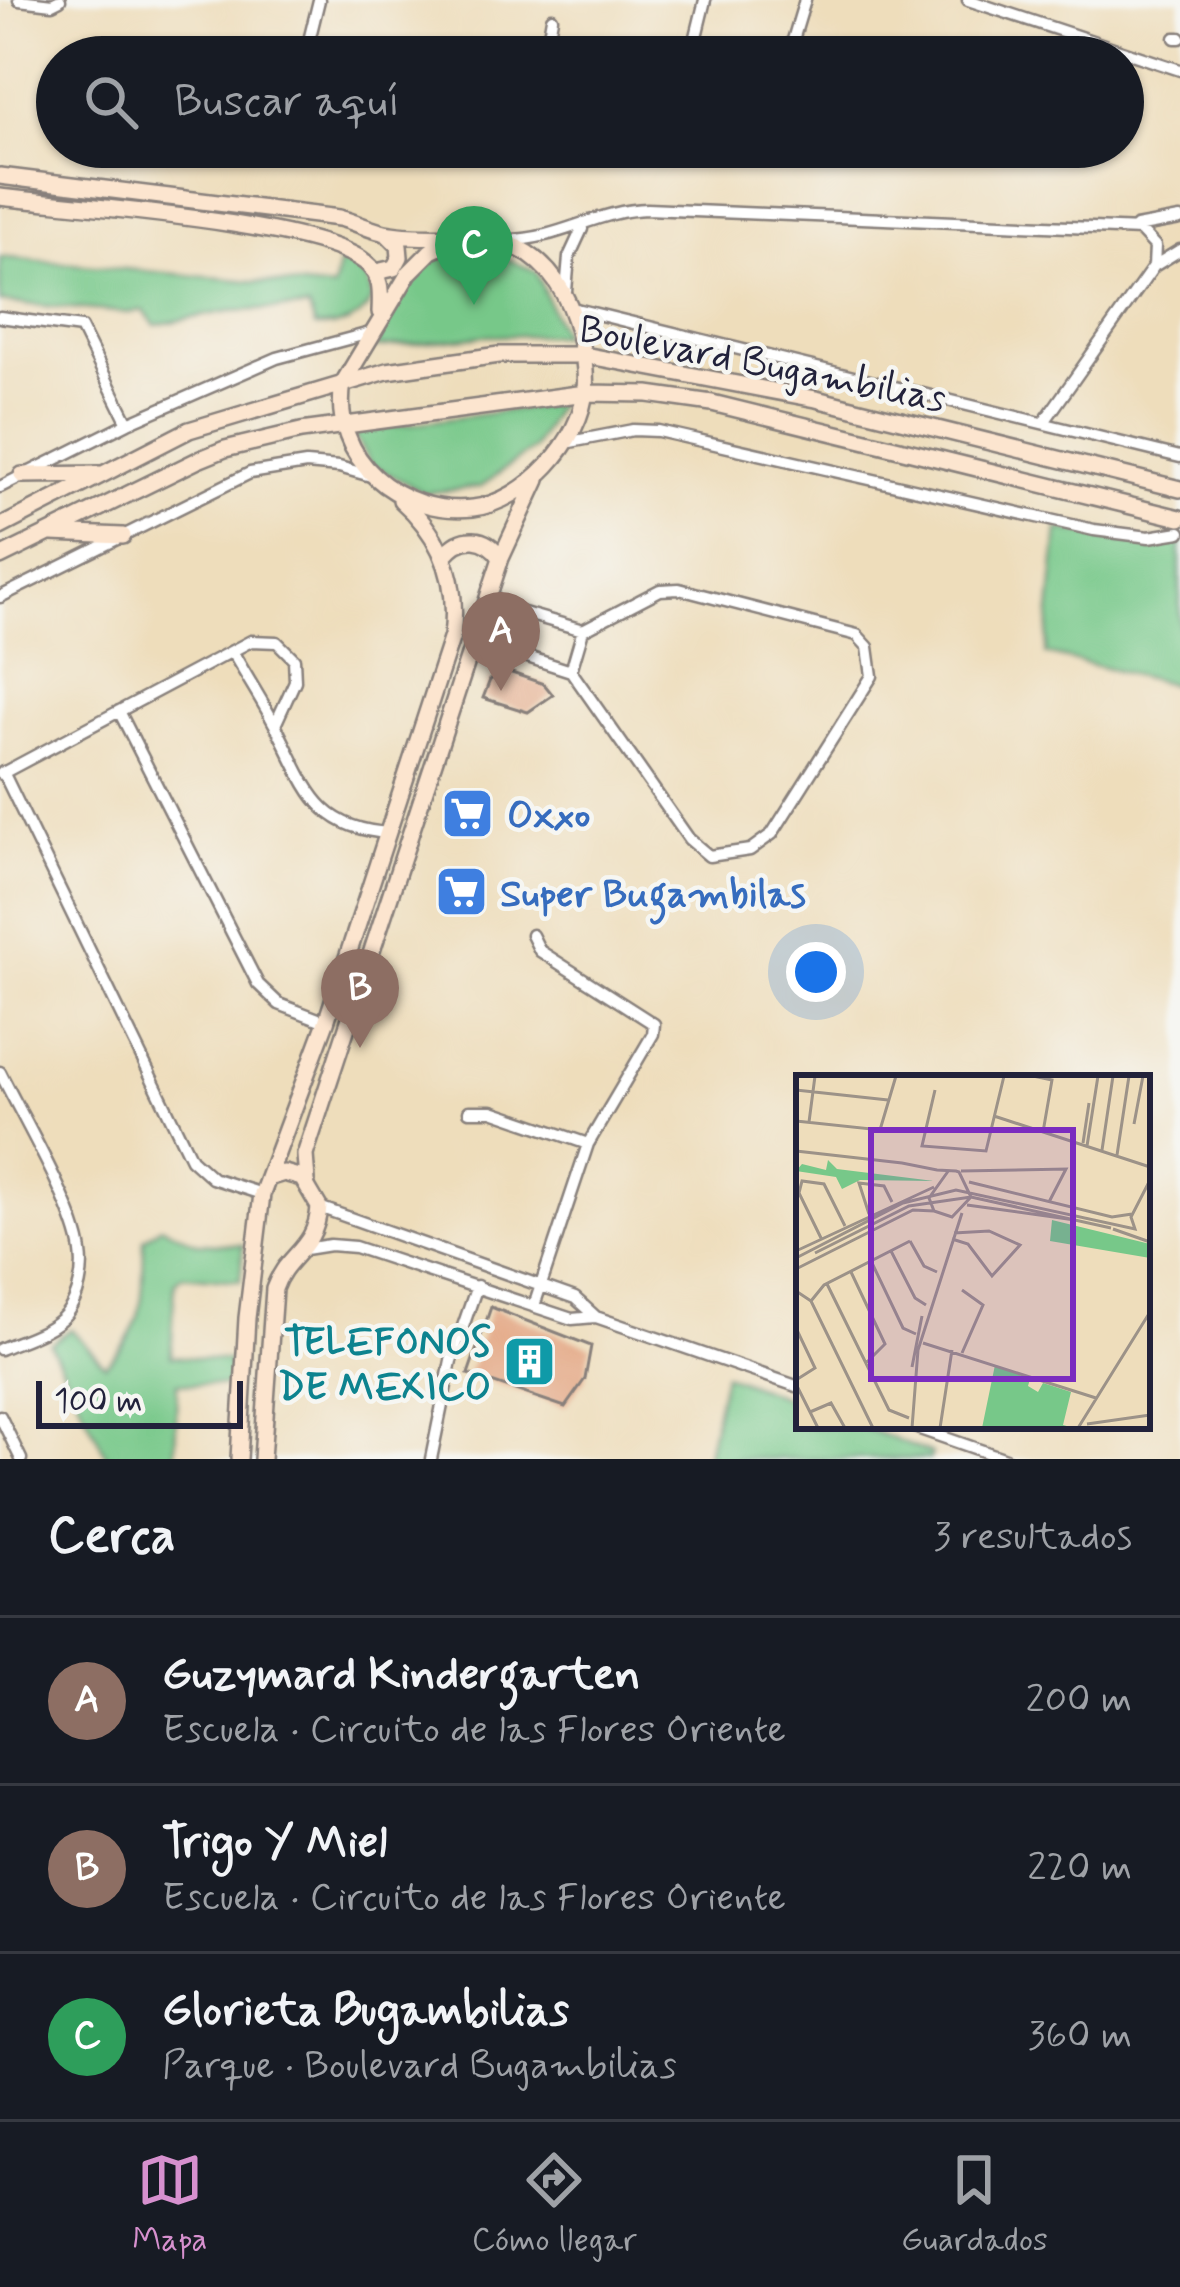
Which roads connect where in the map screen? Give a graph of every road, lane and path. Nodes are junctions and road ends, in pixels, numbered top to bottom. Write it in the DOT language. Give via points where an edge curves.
graph roads {
  1 [pos="19,0"];
  2 [pos="60,0"];
  3 [pos="319,0"];
  4 [pos="705,0"];
  5 [pos="805,0"];
  6 [pos="968,0"];
  7 [pos="1006,6"];
  8 [pos="552,18"];
  9 [pos="310,36"];
  10 [pos="549,36"];
  11 [pos="697,36"];
  12 [pos="794,36"];
  13 [pos="1088,36"];
  14 [pos="1144,57"];
  15 [pos="1180,70"];
  16 [pos="0,176"];
  17 [pos="0,197"];
  18 [pos="186,197"];
  19 [pos="183,219"];
  20 [pos="1180,219"];
  21 [pos="584,226"];
  22 [pos="1133,227"];
  23 [pos="387,234"];
  24 [pos="460,238"];
  25 [pos="498,240"];
  26 [pos="1180,250"];
  27 [pos="1154,266"];
  28 [pos="376,272"];
  29 [pos="569,301"];
  30 [pos="0,317"];
  31 [pos="375,326"];
  32 [pos="584,355"];
  33 [pos="343,383"];
  34 [pos="586,393"];
  35 [pos="1044,422"];
  36 [pos="128,423"];
  37 [pos="342,427"];
  38 [pos="565,443"];
  39 [pos="1180,458"];
  40 [pos="541,472"];
  41 [pos="104,474"];
  42 [pos="22,476"];
  43 [pos="378,481"];
  44 [pos="0,487"];
  45 [pos="1180,489"];
  46 [pos="1180,518"];
  47 [pos="0,527"];
  48 [pos="50,532"];
  49 [pos="1180,532"];
  50 [pos="123,536"];
  51 [pos="445,555"];
  52 [pos="0,557"];
  53 [pos="501,558"];
  54 [pos="0,597"];
  55 [pos="489,603"];
  56 [pos="583,630"];
  57 [pos="475,640"];
  58 [pos="232,651"];
  59 [pos="571,670"];
  60 [pos="119,711"];
  61 [pos="275,725"];
  62 [pos="2,773"];
  63 [pos="389,833"];
  64 [pos="532,935"];
  65 [pos="326,1022"];
  66 [pos="0,1072"];
  67 [pos="469,1112"];
  68 [pos="588,1144"];
  69 [pos="271,1177"];
  70 [pos="307,1181"];
  71 [pos="262,1194"];
  72 [pos="319,1207"];
  73 [pos="304,1249"];
  74 [pos="256,1252"];
  75 [pos="287,1265"];
  76 [pos="477,1286"];
  77 [pos="542,1287"];
  78 [pos="534,1306"];
  79 [pos="596,1317"];
  80 [pos="0,1349"];
  81 [pos="796,1386"];
  82 [pos="0,1416"];
  83 [pos="920,1429"];
  84 [pos="22,1459"];
  85 [pos="239,1459"];
  86 [pos="262,1459"];
  87 [pos="431,1459"];
  88 [pos="1006,1459"];
  1 -- 2 [label="street"];
  3 -- 9 [label="street"];
  4 -- 11 [label="street"];
  5 -- 12 [label="street"];
  6 -- 7 [label="street"];
  7 -- 13 [label="street"];
  8 -- 10 [label="street"];
  14 -- 15 [label="street"];
  16 -- 18 [label="street"];
  17 -- 19 [label="street"];
  18 -- 19 [label="street"];
  18 -- 23 [label="street" via="339,218"];
  19 -- 28 [label="street" via="308,238"];
  20 -- 22 [label="street"];
  21 -- 22 [label="street" via="608,213 647,209"];
  21 -- 25 [label="street"];
  21 -- 29 [label="street" via="569,257"];
  22 -- 27 [label="street" via="1152,240"];
  23 -- 24 [label="street"];
  23 -- 28 [label="street" via="400,257 394,268"];
  24 -- 25 [label="street"];
  24 -- 31 [label="street" via="431,250"];
  25 -- 29 [label="street" via="534,258"];
  26 -- 27 [label="street"];
  27 -- 35 [label="street"];
  28 -- 31 [label="street"];
  29 -- 32 [label="street"];
  29 -- 35 [label="street"];
  30 -- 36 [label="street" via="81,328"];
  31 -- 33 [label="street"];
  31 -- 36 [label="street"];
  32 -- 33 [label="street, Boulevard Bugambilias" via="499,355"];
  32 -- 34 [label="street"];
  32 -- 45 [label="street, Boulevard Bugambilias" via="816,399"];
  33 -- 37 [label="street"];
  33 -- 41 [label="street, Boulevard Bugambilias" via="189,430"];
  34 -- 37 [label="street, Boulevard Bugambilias"];
  34 -- 38 [label="street"];
  34 -- 46 [label="street, Boulevard Bugambilias" via="712,403"];
  35 -- 39 [label="street"];
  36 -- 42 [label="street"];
  37 -- 43 [label="street"];
  37 -- 48 [label="street, Boulevard Bugambilias" via="225,449"];
  38 -- 40 [label="street"];
  38 -- 49 [label="street" via="658,430 1094,530"];
  40 -- 43 [label="street" via="476,508 418,503"];
  40 -- 53 [label="street"];
  41 -- 42 [label="street"];
  41 -- 47 [label="street, Boulevard Bugambilias"];
  42 -- 44 [label="street"];
  43 -- 50 [label="street" via="323,464 268,468"];
  43 -- 51 [label="street" via="421,518"];
  48 -- 50 [label="street"];
  48 -- 52 [label="street, Boulevard Bugambilias"];
  50 -- 54 [label="street"];
  51 -- 53 [label="street" via="474,539"];
  51 -- 63 [label="street" via="452,636"];
  53 -- 55 [label="street"];
  55 -- 56 [label="street"];
  55 -- 57 [label="street"];
  56 -- 59 [label="street"];
  56 -- 59 [label="street" via="661,590 690,590 857,635 868,646 872,676 772,834 760,846 710,856 689,839"];
  57 -- 59 [label="street"];
  57 -- 70 [label="street" via="305,1155"];
  58 -- 60 [label="street"];
  58 -- 61 [label="street"];
  58 -- 61 [label="street" via="259,640 291,652 295,681"];
  60 -- 62 [label="street"];
  60 -- 65 [label="street" via="258,984 278,1004"];
  61 -- 63 [label="street" via="319,806 354,827"];
  62 -- 71 [label="street" via="191,1159 212,1178"];
  63 -- 65 [label="street"];
  64 -- 68 [label="street" via="540,951 654,1024"];
  65 -- 69 [label="street"];
  66 -- 80 [label="street" via="74,1226 82,1264 78,1289 56,1324"];
  67 -- 68 [label="street" via="492,1111"];
  68 -- 77 [label="street"];
  69 -- 70 [label="street" via="291,1173"];
  69 -- 71 [label="street"];
  70 -- 72 [label="street"];
  71 -- 74 [label="street"];
  72 -- 73 [label="street"];
  72 -- 77 [label="street"];
  73 -- 75 [label="street"];
  73 -- 76 [label="street" via="355,1247"];
  74 -- 75 [label="street" via="269,1268"];
  74 -- 85 [label="street"];
  75 -- 86 [label="street" via="274,1289"];
  76 -- 78 [label="street"];
  76 -- 87 [label="street"];
  77 -- 78 [label="street"];
  77 -- 79 [label="street" via="575,1298"];
  78 -- 79 [label="street" via="572,1319"];
  79 -- 81 [label="street"];
  82 -- 84 [label="street"];
  83 -- 88 [label="street"];
}
